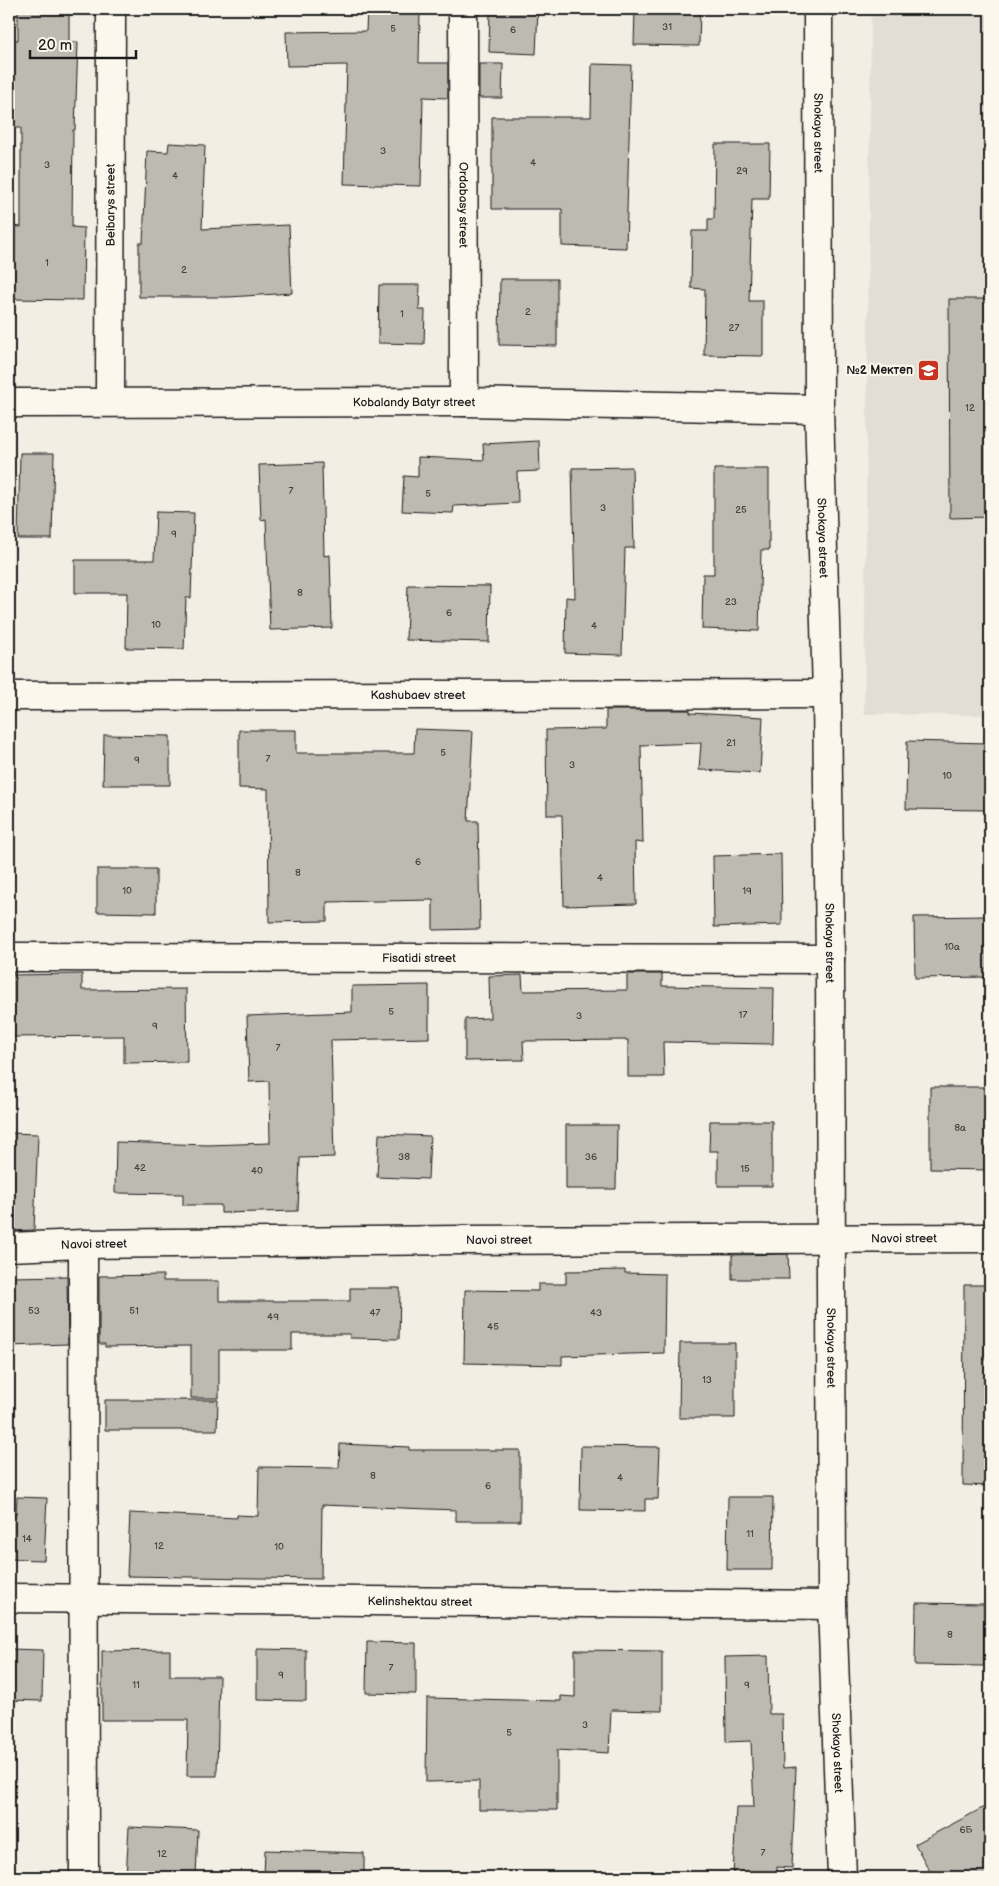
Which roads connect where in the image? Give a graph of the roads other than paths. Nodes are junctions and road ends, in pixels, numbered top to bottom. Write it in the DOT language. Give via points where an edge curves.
graph roads {
  1 [pos="111,9"];
  2 [pos="463,9"];
  3 [pos="818,9"];
  4 [pos="110,401"];
  5 [pos="464,402"];
  6 [pos="9,403"];
  7 [pos="818,409"];
  8 [pos="827,694"];
  9 [pos="9,696"];
  10 [pos="9,957"];
  11 [pos="830,958"];
  12 [pos="990,1238"];
  13 [pos="833,1240"];
  14 [pos="83,1244"];
  15 [pos="9,1247"];
  16 [pos="9,1598"];
  17 [pos="82,1598"];
  18 [pos="832,1605"];
  19 [pos="84,1877"];
  20 [pos="842,1877"];
  1 -- 4 [label="street, Beibarys street"];
  2 -- 5 [label="street, Ordabasy street"];
  3 -- 7 [label="street, Shokaya street"];
  4 -- 5 [label="street, Kobalandy Batyr street"];
  4 -- 6 [label="street, Kobalandy Batyr street"];
  5 -- 7 [label="street, Kobalandy Batyr street"];
  7 -- 8 [label="street, Shokaya street"];
  8 -- 9 [label="street, Kashubaev street"];
  8 -- 11 [label="street, Shokaya street"];
  10 -- 11 [label="street, Fisatidi street"];
  11 -- 13 [label="street, Shokaya street"];
  12 -- 13 [label="street, Navoi street"];
  13 -- 14 [label="street, Navoi street"];
  13 -- 18 [label="street, Shokaya street"];
  14 -- 15 [label="street, Navoi street"];
  14 -- 17 [label="street"];
  16 -- 17 [label="street, Kelinshektau street"];
  17 -- 18 [label="street, Kelinshektau street"];
  17 -- 19 [label="street"];
  18 -- 20 [label="street, Shokaya street"];
}
